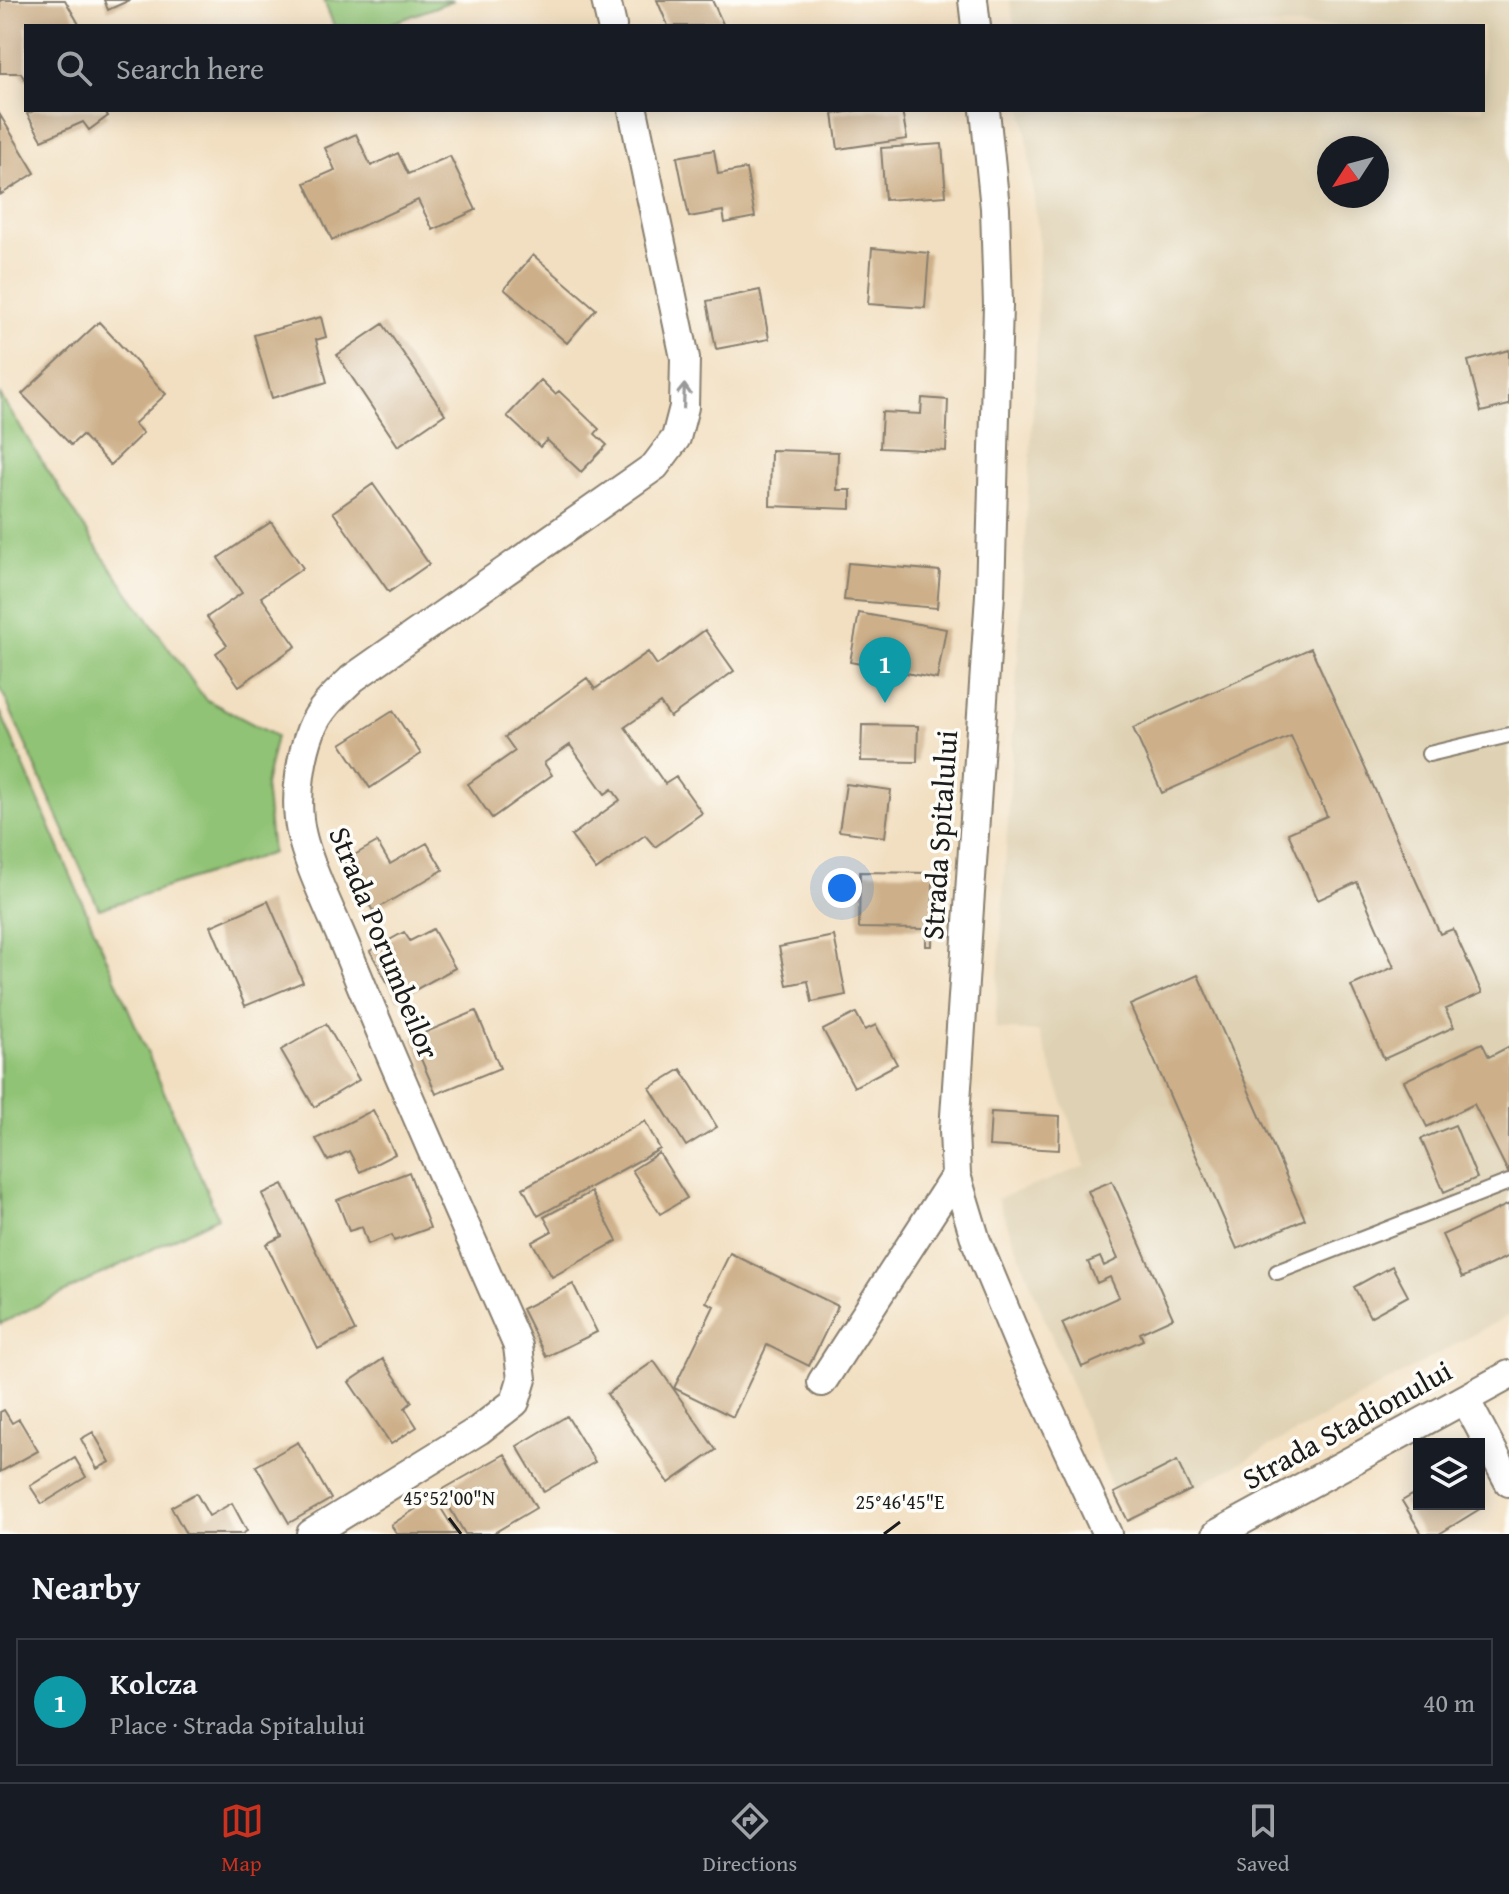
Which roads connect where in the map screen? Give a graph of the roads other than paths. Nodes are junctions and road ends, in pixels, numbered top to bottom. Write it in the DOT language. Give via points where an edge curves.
graph roads {
  1 [pos="606,0"];
  2 [pos="973,0"];
  3 [pos="612,24"];
  4 [pos="976,24"];
  5 [pos="633,112"];
  6 [pos="985,112"];
  7 [pos="1509,735"];
  8 [pos="1429,754"];
  9 [pos="956,1175"];
  10 [pos="1509,1182"];
  11 [pos="1277,1272"];
  12 [pos="1509,1375"];
  13 [pos="822,1382"];
  14 [pos="1465,1399"];
  15 [pos="1509,1482"];
  16 [pos="311,1534"];
  17 [pos="1107,1534"];
  18 [pos="1217,1534"];
  1 -- 3 [label="street"];
  2 -- 4 [label="street"];
  16 -- 5 [label="street, Strada Porumbeilor, one-way" via="479,1430 515,1402 522,1379 518,1346 305,846 299,788 311,729 353,678 655,466 676,438 684,407 685,358"];
  6 -- 9 [label="street, Strada Spitalului" via="995,208 997,351 990,595 954,1131"];
  7 -- 8 [label="lane"];
  9 -- 13 [label="street"];
  9 -- 17 [label="street, Strada Spitalului" via="976,1241 1023,1353"];
  10 -- 11 [label="lane"];
  12 -- 14 [label="street, Strada Stadionului"];
  14 -- 15 [label="street"];
  14 -- 18 [label="street, Strada Stadionului"];
}
